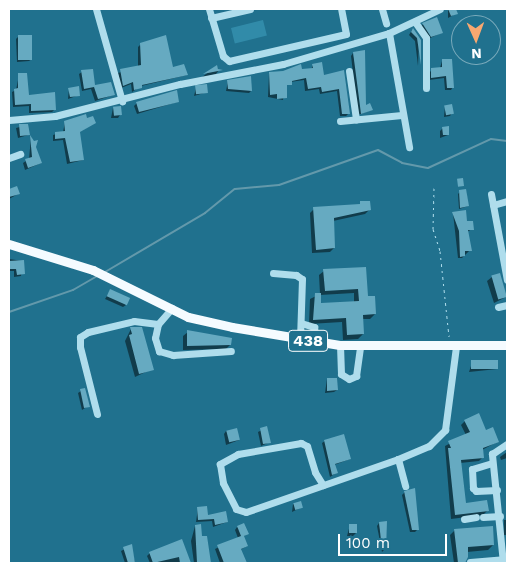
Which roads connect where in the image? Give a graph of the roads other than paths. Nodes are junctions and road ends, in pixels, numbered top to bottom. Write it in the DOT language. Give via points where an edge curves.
graph roads {
  1 [pos="96,9"];
  2 [pos="208,9"];
  3 [pos="250,9"];
  4 [pos="341,9"];
  5 [pos="382,9"];
  6 [pos="440,9"];
  7 [pos="211,18"];
  8 [pos="415,22"];
  9 [pos="386,23"];
  10 [pos="389,33"];
  11 [pos="349,71"];
  12 [pos="426,88"];
  13 [pos="122,101"];
  14 [pos="402,115"];
  15 [pos="356,119"];
  16 [pos="9,120"];
  17 [pos="340,121"];
  18 [pos="410,147"];
  19 [pos="20,154"];
  20 [pos="9,158"];
  21 [pos="491,194"];
  22 [pos="507,201"];
  23 [pos="493,205"];
  24 [pos="507,238"];
  25 [pos="499,241"];
  26 [pos="9,244"];
  27 [pos="273,273"];
  28 [pos="507,275"];
  29 [pos="507,305"];
  30 [pos="498,307"];
  31 [pos="172,308"];
  32 [pos="301,323"];
  33 [pos="158,324"];
  34 [pos="300,340"];
  35 [pos="316,343"];
  36 [pos="340,345"];
  37 [pos="507,345"];
  38 [pos="360,347"];
  39 [pos="453,347"];
  40 [pos="231,351"];
  41 [pos="97,414"];
  42 [pos="507,444"];
  43 [pos="398,459"];
  44 [pos="492,463"];
  45 [pos="323,485"];
  46 [pos="405,486"];
  47 [pos="497,490"];
  48 [pos="502,511"];
  49 [pos="464,518"];
  50 [pos="503,561"];
  51 [pos="470,562"];
  1 -- 13 [label="street"];
  2 -- 7 [label="street"];
  3 -- 7 [label="street"];
  4 -- 7 [label="street" via="346,34 229,61 223,56"];
  5 -- 9 [label="street"];
  6 -- 8 [label="street"];
  8 -- 10 [label="street"];
  8 -- 12 [label="street" via="426,38"];
  10 -- 13 [label="street" via="283,64 180,84"];
  10 -- 14 [label="street"];
  11 -- 15 [label="street"];
  13 -- 16 [label="street" via="55,116"];
  14 -- 15 [label="street"];
  14 -- 18 [label="street"];
  15 -- 17 [label="street"];
  19 -- 20 [label="street"];
  21 -- 23 [label="street"];
  22 -- 23 [label="street"];
  23 -- 25 [label="street"];
  24 -- 25 [label="street"];
  25 -- 28 [label="street"];
  26 -- 31 [label="main road, 438" via="93,270"];
  27 -- 32 [label="street" via="296,274 302,279"];
  29 -- 30 [label="street"];
  31 -- 33 [label="street"];
  31 -- 34 [label="main road, 438" via="205,321"];
  32 -- 34 [label="street"];
  32 -- 35 [label="street" via="314,327"];
  33 -- 40 [label="street" via="156,344 164,354"];
  33 -- 41 [label="street" via="134,321 88,332 80,337"];
  34 -- 35 [label="main road, 438"];
  35 -- 36 [label="main road, 438"];
  36 -- 38 [label="main road, 438"];
  36 -- 38 [label="street" via="341,374 349,379 356,376"];
  37 -- 39 [label="main road, 438"];
  38 -- 39 [label="main road, 438"];
  39 -- 43 [label="street" via="445,430 429,446"];
  42 -- 44 [label="street" via="493,451"];
  43 -- 45 [label="street"];
  43 -- 46 [label="street"];
  44 -- 47 [label="street"];
  44 -- 47 [label="street" via="472,469 473,488 476,492"];
  45 -- 45 [label="street" via="250,512 241,511 223,483 220,464 238,454 301,443 308,446 314,472"];
  47 -- 48 [label="street"];
  48 -- 49 [label="street"];
  48 -- 50 [label="street"];
  50 -- 51 [label="street"];
}
